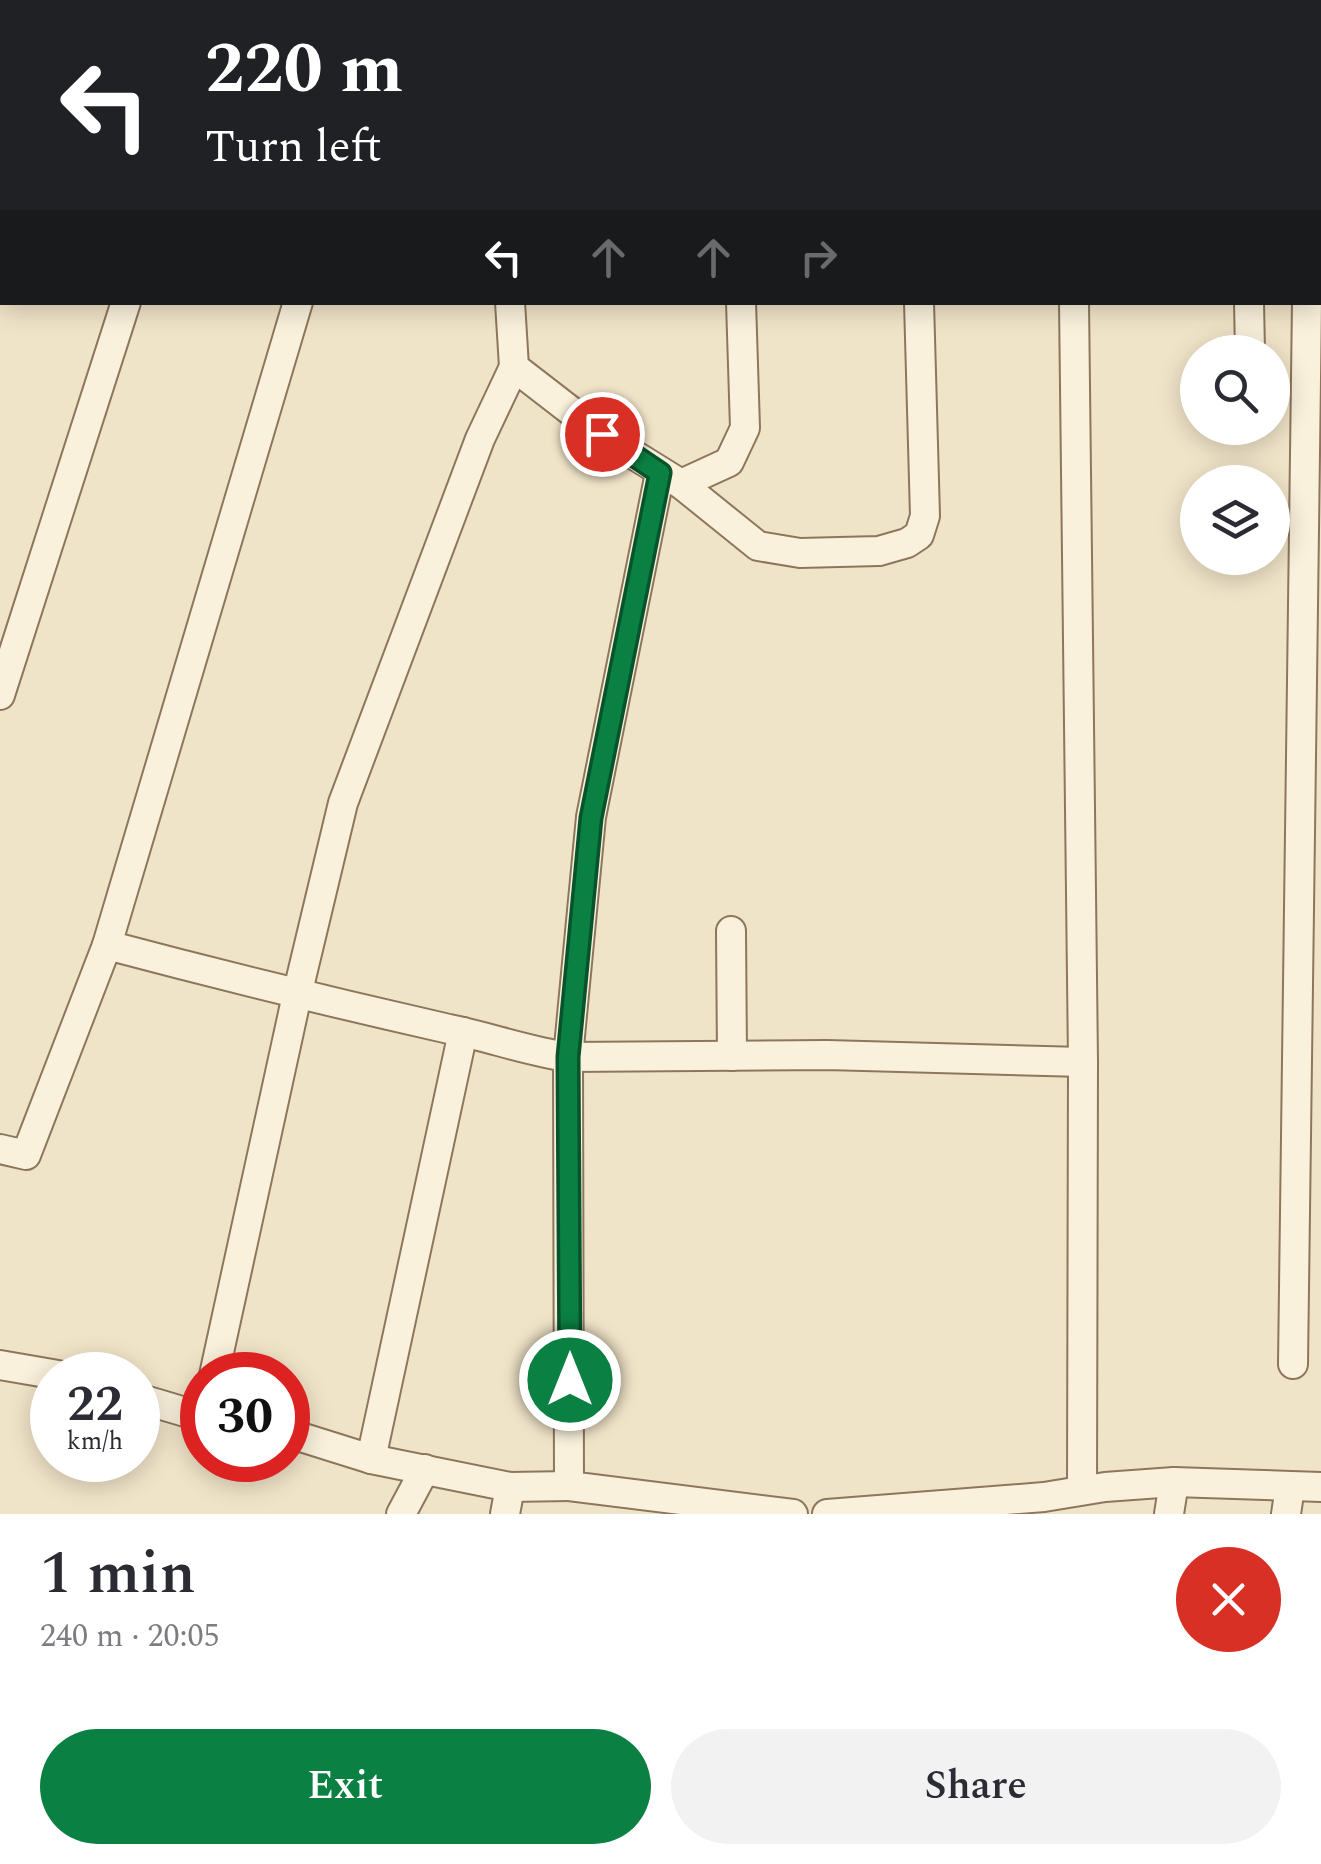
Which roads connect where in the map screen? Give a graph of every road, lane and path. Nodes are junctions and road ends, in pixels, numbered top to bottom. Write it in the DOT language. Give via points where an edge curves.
graph roads {
  1 [pos="125,305"];
  2 [pos="297,305"];
  3 [pos="510,305"];
  4 [pos="742,305"];
  5 [pos="919,305"];
  6 [pos="1074,305"];
  7 [pos="1249,305"];
  8 [pos="1308,305"];
  9 [pos="1250,335"];
  10 [pos="514,367"];
  11 [pos="671,478"];
  12 [pos="1311,623"];
  13 [pos="0,695"];
  14 [pos="731,931"];
  15 [pos="106,945"];
  16 [pos="296,995"];
  17 [pos="463,1032"];
  18 [pos="732,1056"];
  19 [pos="568,1057"];
  20 [pos="1083,1062"];
  21 [pos="0,1149"];
  22 [pos="219,1352"];
  23 [pos="1293,1364"];
  24 [pos="0,1365"];
  25 [pos="30,1370"];
  26 [pos="310,1441"];
  27 [pos="372,1460"];
  28 [pos="425,1469"];
  29 [pos="1174,1482"];
  30 [pos="570,1486"];
  31 [pos="1321,1486"];
  32 [pos="1082,1490"];
  33 [pos="508,1501"];
  34 [pos="1288,1501"];
  35 [pos="1042,1505"];
  36 [pos="675,1506"];
  37 [pos="939,1510"];
  38 [pos="401,1514"];
  39 [pos="792,1514"];
  40 [pos="827,1514"];
  41 [pos="1168,1514"];
  1 -- 13 [label="street"];
  2 -- 15 [label="street"];
  3 -- 10 [label="street"];
  4 -- 11 [label="street" via="745,428 729,462"];
  5 -- 11 [label="street" via="925,516 919,535 879,551 800,553 758,546"];
  6 -- 20 [label="street"];
  7 -- 9 [label="street"];
  8 -- 12 [label="street"];
  10 -- 11 [label="street"];
  10 -- 16 [label="street" via="480,439 343,803"];
  11 -- 19 [label="street" via="591,818"];
  12 -- 23 [label="street"];
  14 -- 18 [label="street"];
  15 -- 16 [label="street"];
  15 -- 21 [label="street" via="26,1155"];
  16 -- 17 [label="street"];
  16 -- 22 [label="street"];
  17 -- 19 [label="street"];
  17 -- 27 [label="street"];
  18 -- 19 [label="street"];
  18 -- 20 [label="street"];
  19 -- 30 [label="street"];
  20 -- 32 [label="street"];
  24 -- 25 [label="street"];
  26 -- 27 [label="street"];
  27 -- 28 [label="street"];
  28 -- 33 [label="street"];
  28 -- 38 [label="street"];
  29 -- 32 [label="street"];
  29 -- 34 [label="street"];
  29 -- 41 [label="street"];
  30 -- 33 [label="street"];
  30 -- 36 [label="street"];
  31 -- 34 [label="street"];
  32 -- 35 [label="street"];
  35 -- 37 [label="street"];
  36 -- 39 [label="street"];
  37 -- 40 [label="street"];
}
